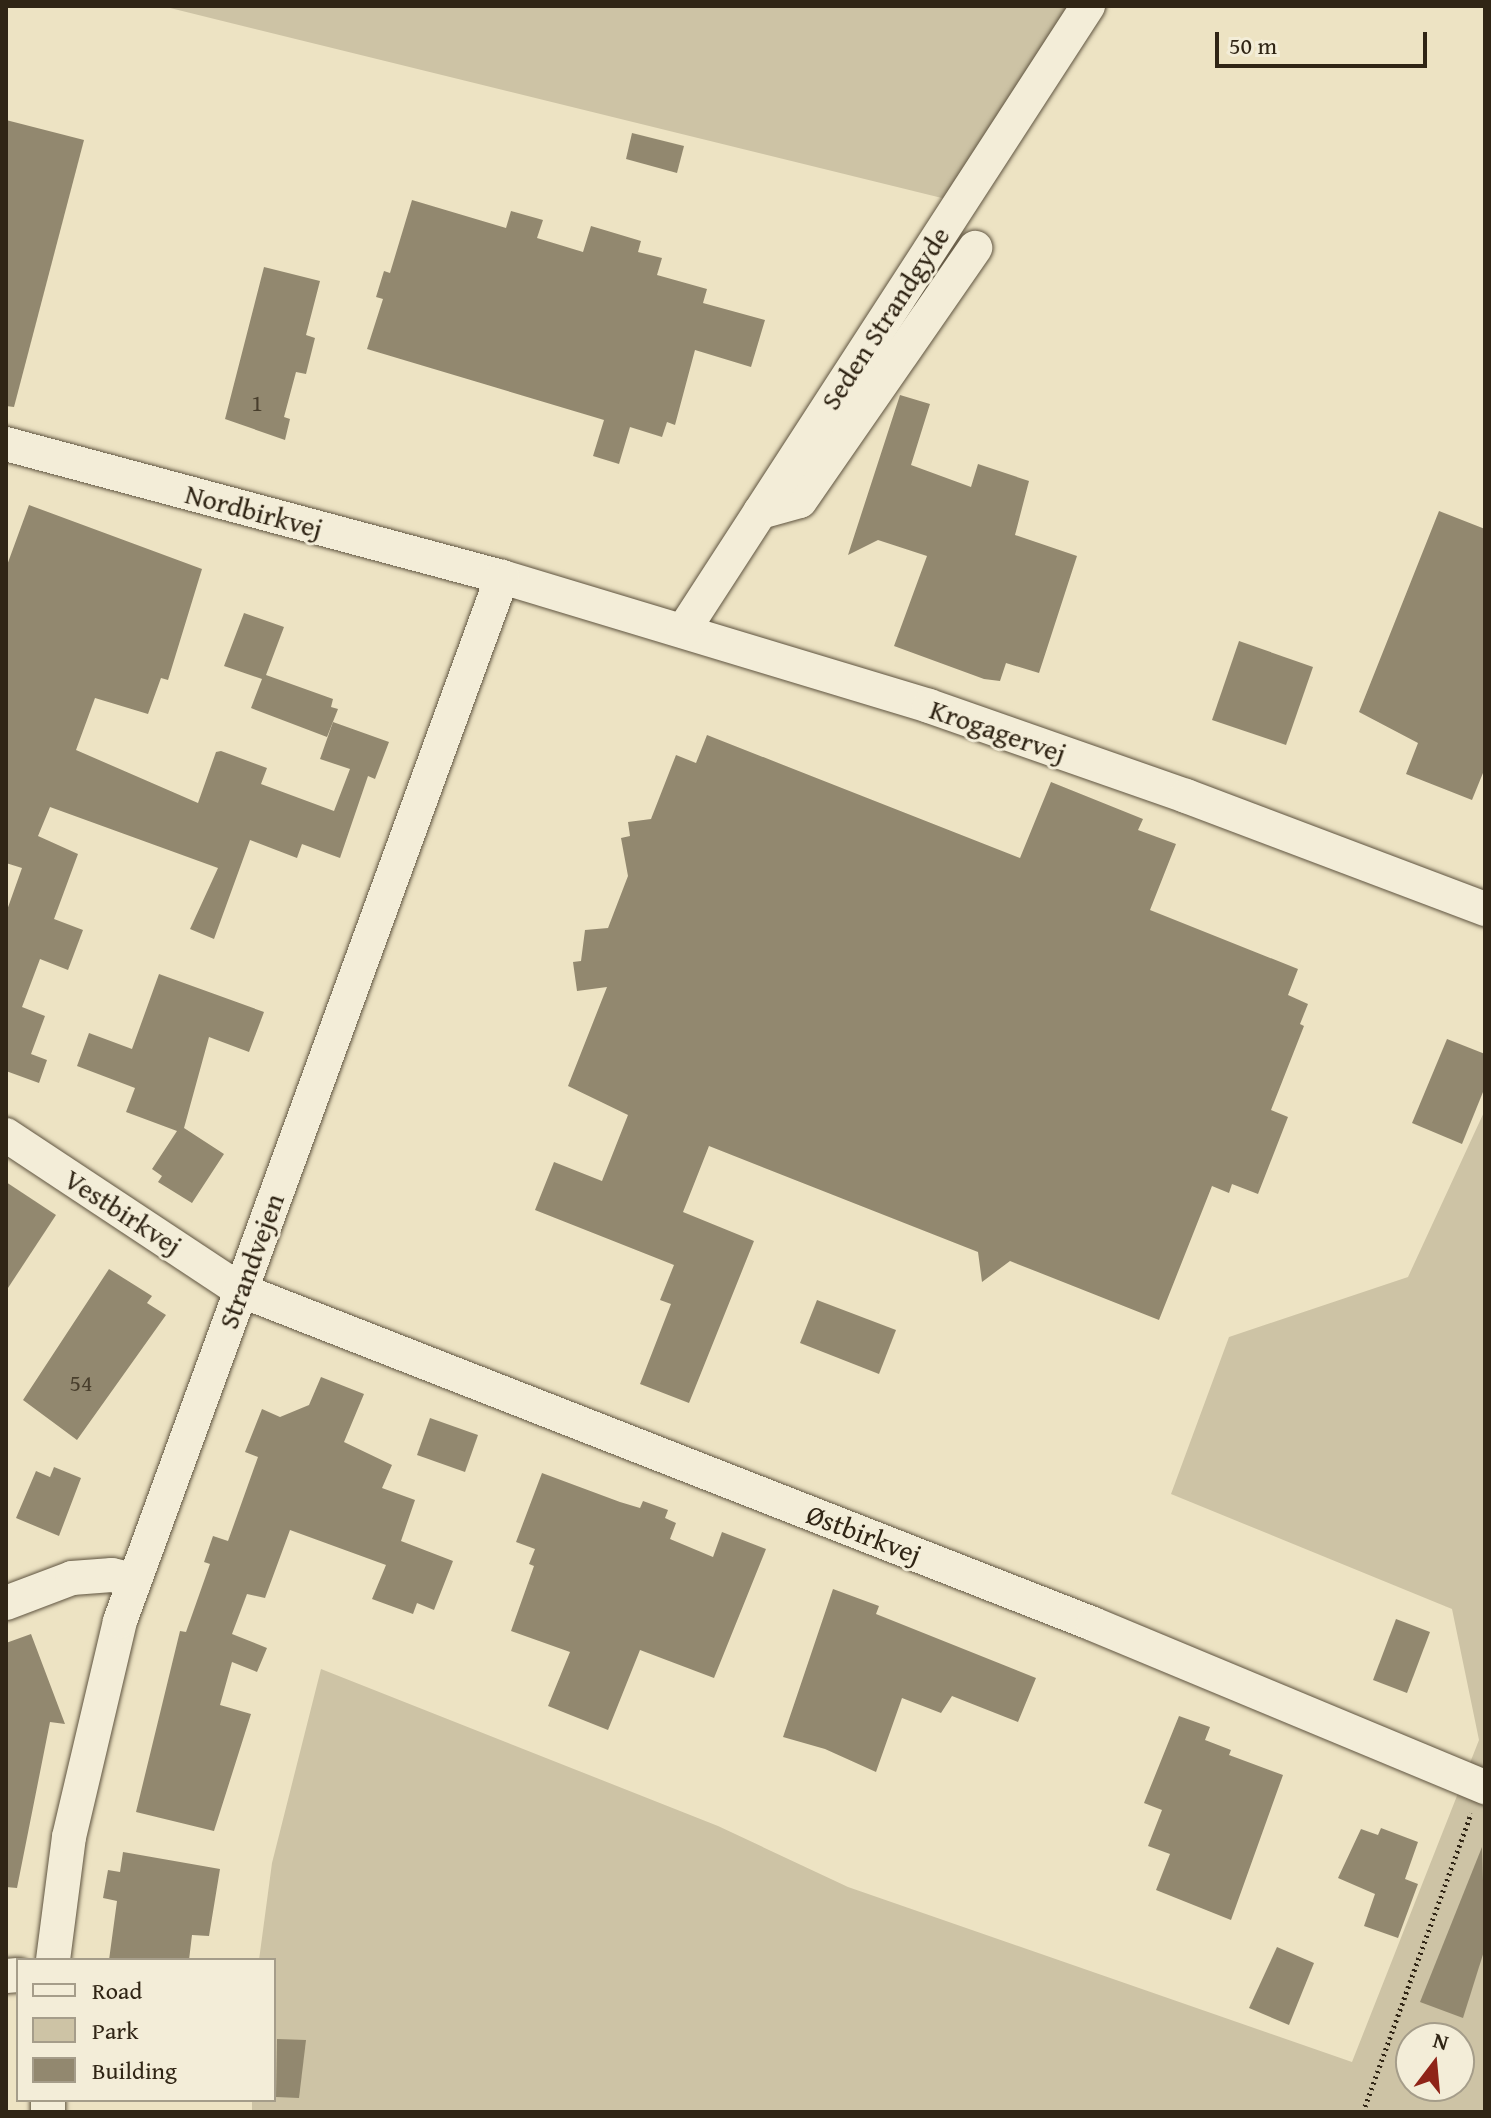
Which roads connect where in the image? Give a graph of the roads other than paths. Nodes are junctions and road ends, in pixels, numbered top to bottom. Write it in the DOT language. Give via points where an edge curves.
graph roads {
  1 [pos="1088,6"];
  2 [pos="975,248"];
  3 [pos="6,444"];
  4 [pos="760,512"];
  5 [pos="502,577"];
  6 [pos="683,631"];
  7 [pos="1485,909"];
  8 [pos="6,1135"];
  9 [pos="240,1290"];
  10 [pos="134,1580"];
  11 [pos="6,1603"];
  12 [pos="1484,1786"];
  13 [pos="53,1958"];
  1 -- 4 [label="street, Seden Strandgyde"];
  2 -- 4 [label="street" via="800,501"];
  3 -- 5 [label="street, Nordbirkvej"];
  4 -- 6 [label="street, Seden Strandgyde"];
  5 -- 6 [label="street, Krogagervej"];
  5 -- 9 [label="street, Strandvejen"];
  6 -- 7 [label="street, Krogagervej" via="929,706"];
  8 -- 9 [label="street, Vestbirkvej"];
  9 -- 10 [label="street, Strandvejen"];
  9 -- 12 [label="street, Østbirkvej" via="1093,1624"];
  10 -- 11 [label="street" via="112,1575 72,1578"];
  10 -- 13 [label="street, Strandvejen" via="94,1717 69,1837"];
}
